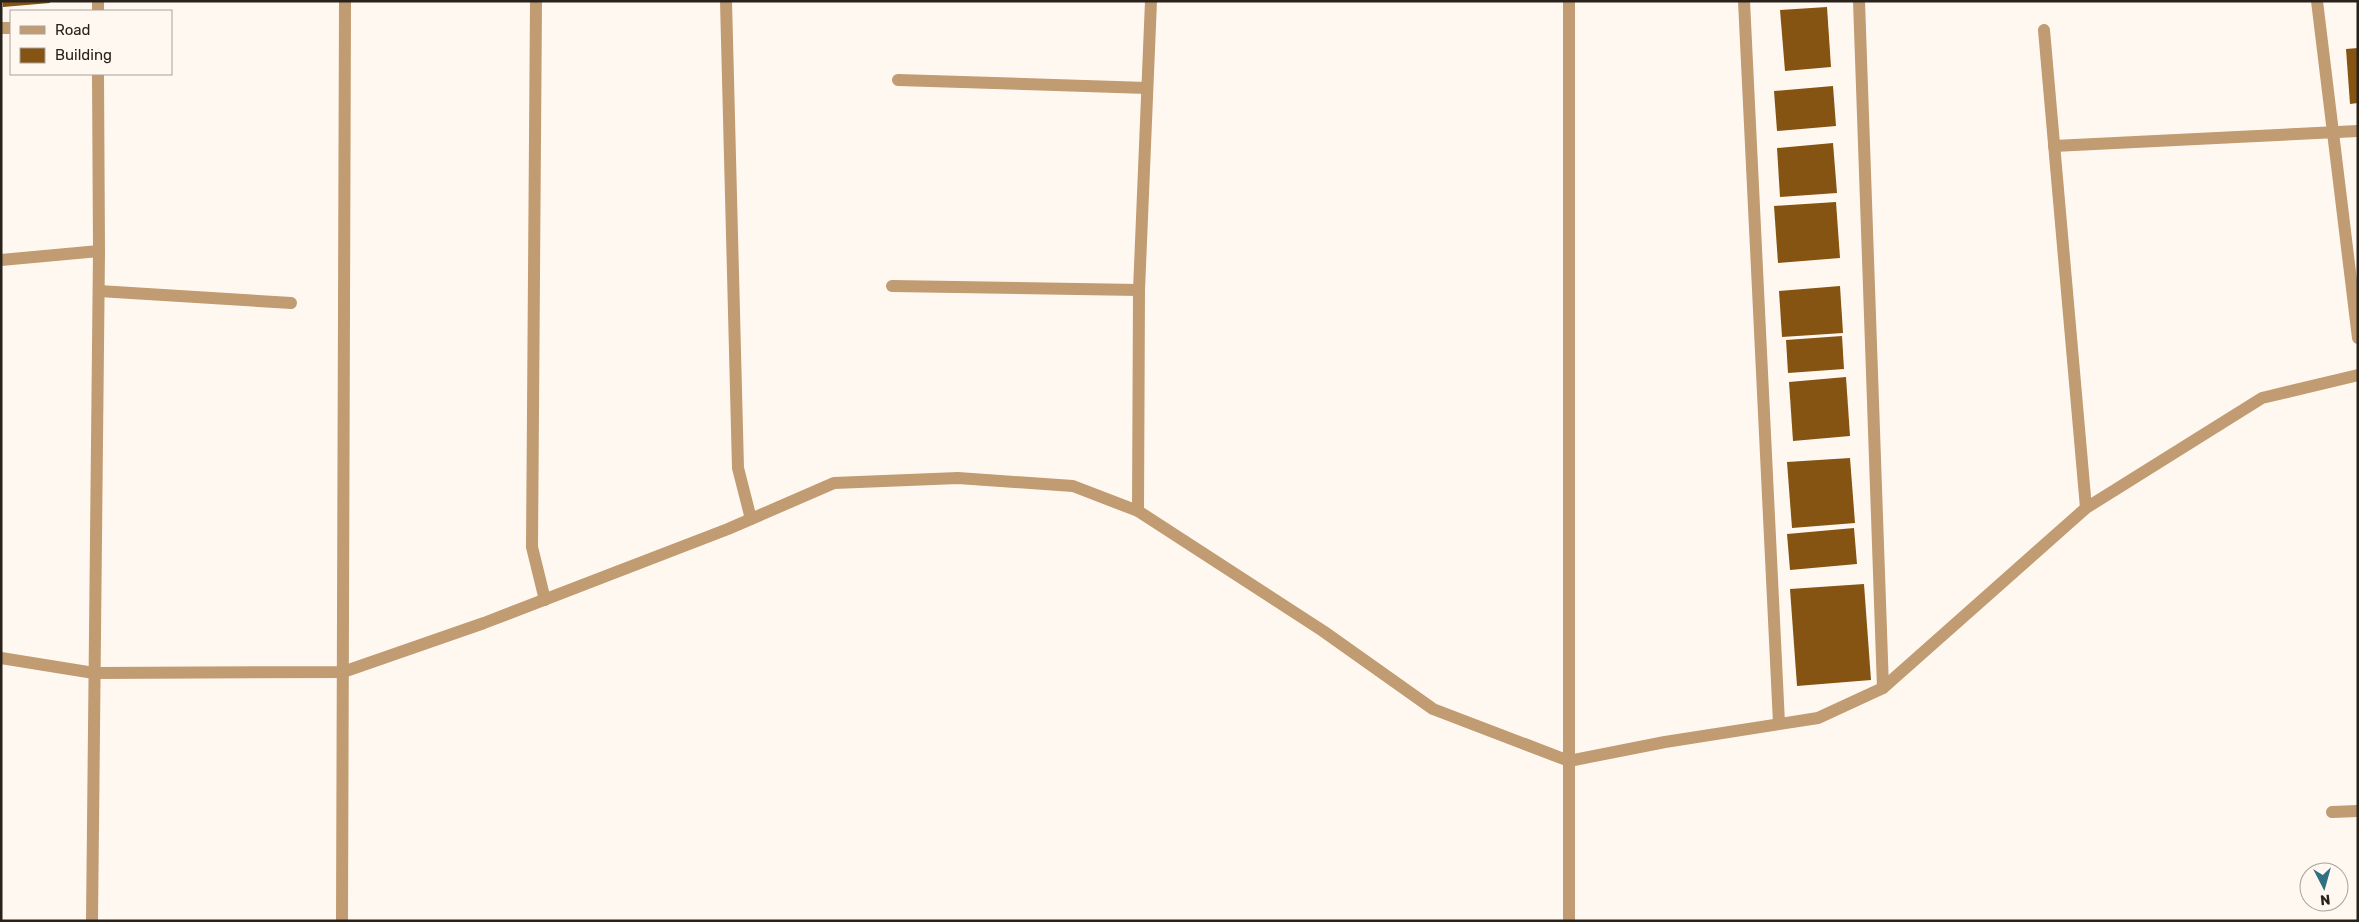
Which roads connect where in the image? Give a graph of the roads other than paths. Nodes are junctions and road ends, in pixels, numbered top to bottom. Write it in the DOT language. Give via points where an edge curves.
graph roads {
  1 [pos="345,1"];
  2 [pos="536,1"];
  3 [pos="726,1"];
  4 [pos="1150,1"];
  5 [pos="1569,1"];
  6 [pos="1744,1"];
  7 [pos="1859,1"];
  8 [pos="2317,1"];
  9 [pos="2044,30"];
  10 [pos="98,75"];
  11 [pos="898,80"];
  12 [pos="1147,88"];
  13 [pos="2358,131"];
  14 [pos="2333,133"];
  15 [pos="2054,146"];
  16 [pos="99,252"];
  17 [pos="1,260"];
  18 [pos="892,286"];
  19 [pos="1139,290"];
  20 [pos="98,291"];
  21 [pos="291,302"];
  22 [pos="2358,338"];
  23 [pos="2358,375"];
  24 [pos="2086,508"];
  25 [pos="1138,511"];
  26 [pos="751,519"];
  27 [pos="545,600"];
  28 [pos="1,658"];
  29 [pos="343,672"];
  30 [pos="94,673"];
  31 [pos="1883,688"];
  32 [pos="1779,723"];
  33 [pos="1569,761"];
  34 [pos="2358,811"];
  35 [pos="2332,812"];
  36 [pos="92,921"];
  37 [pos="342,921"];
  38 [pos="1569,921"];
  1 -- 29 [label="street"];
  2 -- 27 [label="street" via="532,547"];
  3 -- 26 [label="street" via="738,468"];
  4 -- 12 [label="street"];
  5 -- 33 [label="street"];
  6 -- 32 [label="street"];
  7 -- 31 [label="street"];
  8 -- 14 [label="street"];
  9 -- 15 [label="street"];
  10 -- 16 [label="street"];
  11 -- 12 [label="street"];
  12 -- 19 [label="street"];
  13 -- 14 [label="street"];
  14 -- 15 [label="street"];
  14 -- 22 [label="street"];
  15 -- 24 [label="street"];
  16 -- 17 [label="street"];
  16 -- 20 [label="street"];
  18 -- 19 [label="street"];
  19 -- 25 [label="street"];
  20 -- 21 [label="street"];
  20 -- 30 [label="street"];
  23 -- 24 [label="street" via="2262,398"];
  24 -- 31 [label="street"];
  25 -- 26 [label="street" via="1073,486 958,478 834,484"];
  25 -- 33 [label="street" via="1323,631 1433,709"];
  26 -- 27 [label="street"];
  27 -- 29 [label="street"];
  28 -- 30 [label="street"];
  29 -- 30 [label="street"];
  29 -- 37 [label="street"];
  30 -- 36 [label="street"];
  31 -- 32 [label="street" via="1818,718"];
  32 -- 33 [label="street"];
  33 -- 38 [label="street"];
  34 -- 35 [label="street"];
}
